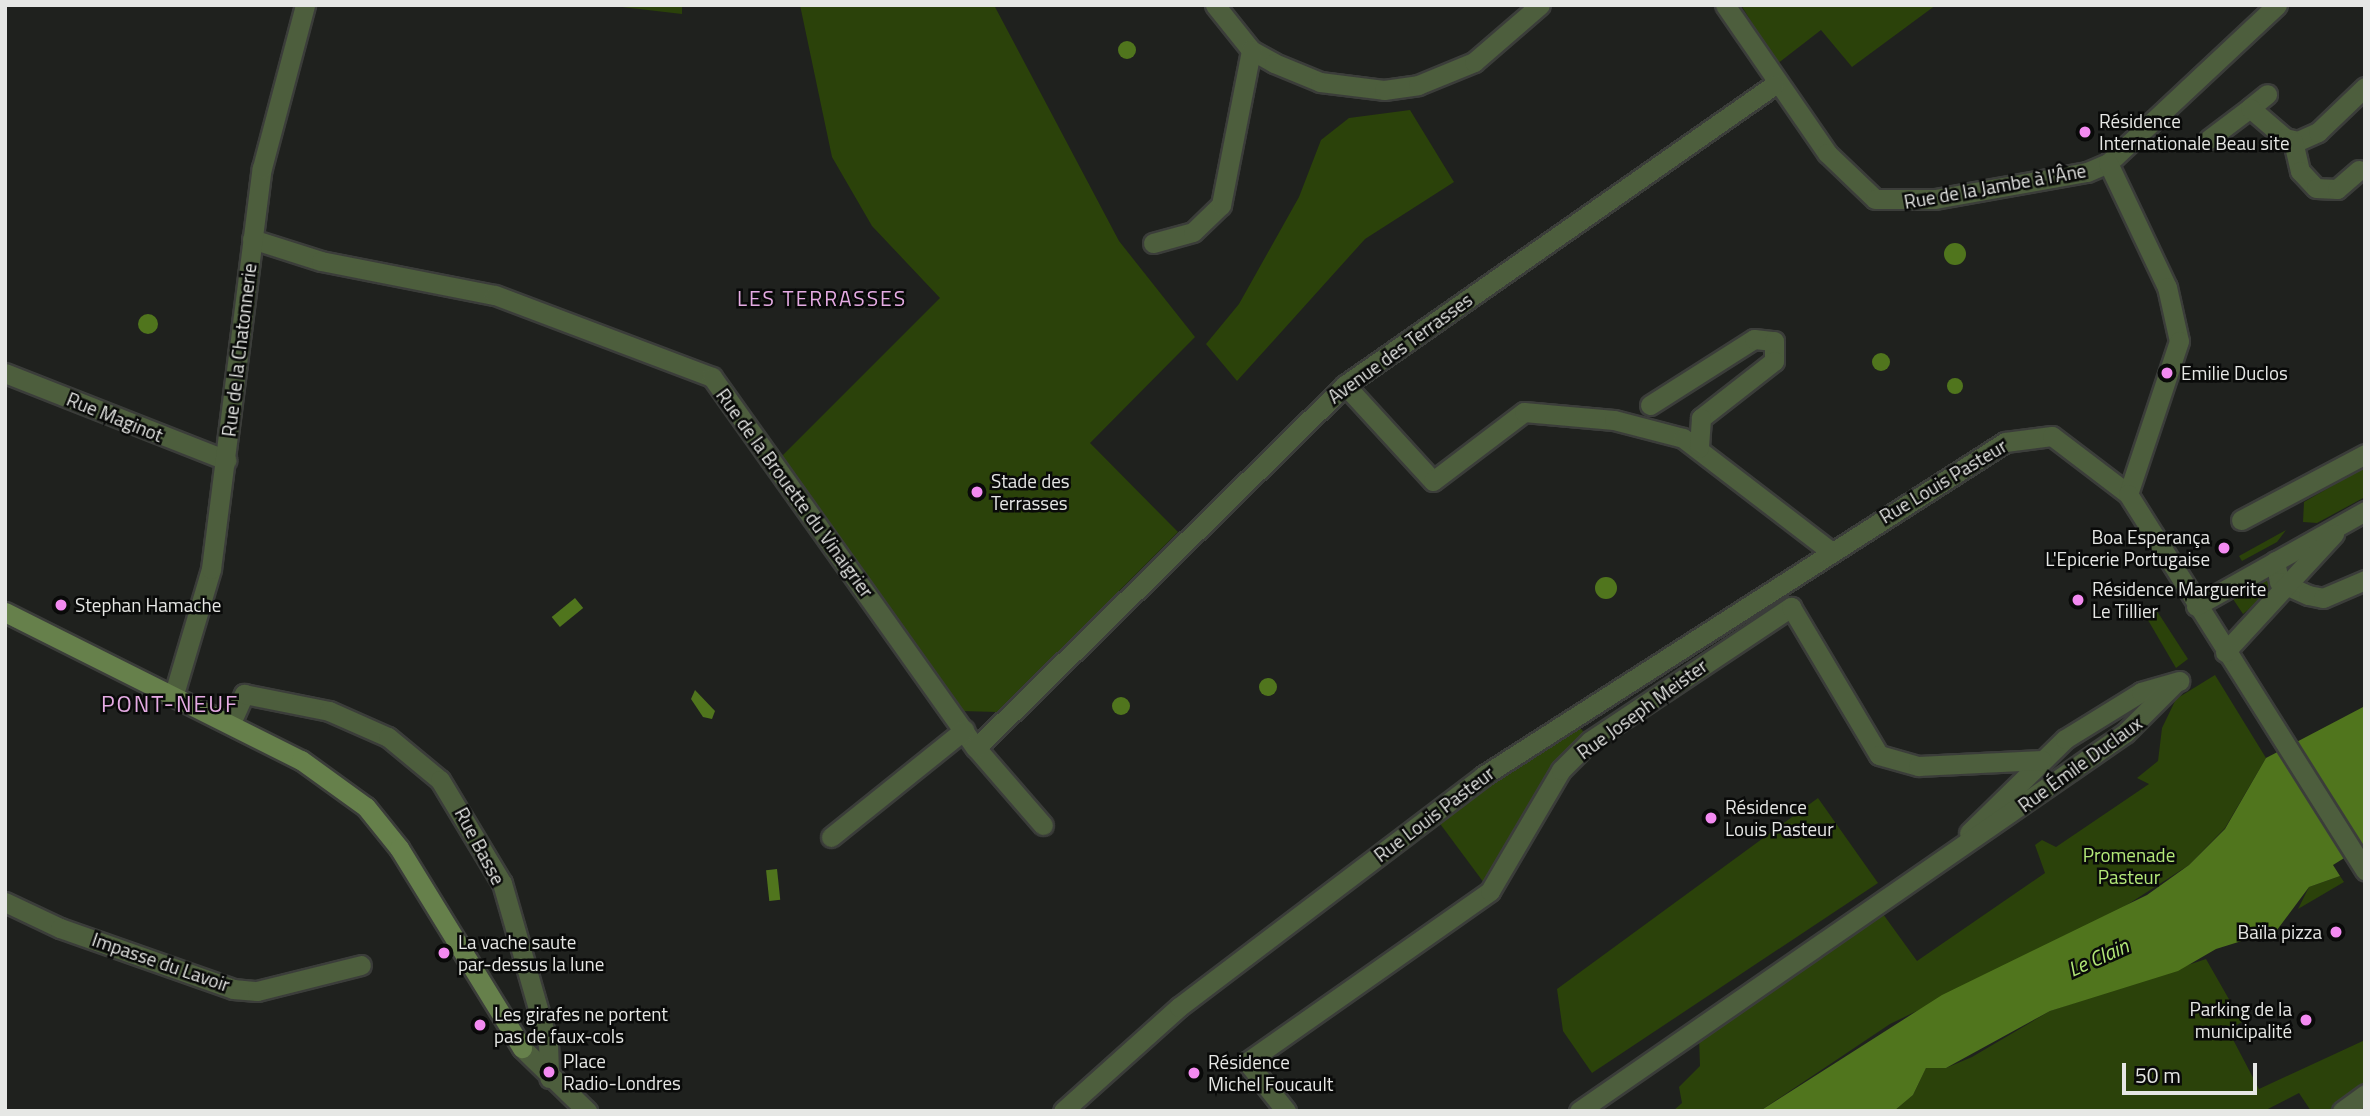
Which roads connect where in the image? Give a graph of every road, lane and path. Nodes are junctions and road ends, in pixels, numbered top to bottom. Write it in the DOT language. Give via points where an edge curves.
graph roads {
  1 [pos="306,5"];
  2 [pos="1215,5"];
  3 [pos="1540,5"];
  4 [pos="1725,5"];
  5 [pos="2277,5"];
  6 [pos="1251,50"];
  7 [pos="1774,85"];
  8 [pos="2365,87"];
  9 [pos="2267,94"];
  10 [pos="2250,108"];
  11 [pos="2209,139"];
  12 [pos="2293,141"];
  13 [pos="2108,163"];
  14 [pos="2359,170"];
  15 [pos="252,239"];
  16 [pos="1153,243"];
  17 [pos="5,373"];
  18 [pos="1345,385"];
  19 [pos="1650,405"];
  20 [pos="1691,443"];
  21 [pos="2365,454"];
  22 [pos="226,460"];
  23 [pos="2128,494"];
  24 [pos="2365,510"];
  25 [pos="2241,520"];
  26 [pos="2347,520"];
  27 [pos="1829,550"];
  28 [pos="2275,561"];
  29 [pos="2365,580"];
  30 [pos="2286,587"];
  31 [pos="2196,606"];
  32 [pos="5,611"];
  33 [pos="2225,652"];
  34 [pos="174,694"];
  35 [pos="231,723"];
  36 [pos="964,730"];
  37 [pos="976,748"];
  38 [pos="2042,760"];
  39 [pos="1043,825"];
  40 [pos="831,837"];
  41 [pos="1953,849"];
  42 [pos="2361,864"];
  43 [pos="5,902"];
  44 [pos="361,965"];
  45 [pos="523,1048"];
  46 [pos="549,1078"];
  47 [pos="2365,1094"];
  48 [pos="585,1110"];
  49 [pos="1063,1111"];
  50 [pos="1286,1111"];
  51 [pos="1579,1111"];
  52 [pos="2342,1111"];
  1 -- 15 [label="street, Rue de la Chatonnerie" via="262,168"];
  2 -- 6 [label="street"];
  3 -- 6 [label="street" via="1474,62 1418,85 1353,89"];
  4 -- 7 [label="street, Rue de la Jambe à l'Âne"];
  5 -- 13 [label="street"];
  6 -- 16 [label="street" via="1221,205 1193,232"];
  7 -- 13 [label="street, Rue de la Jambe à l'Âne" via="1852,182 1884,201 1935,199 2087,173"];
  7 -- 18 [label="street, Avenue des Terrasses"];
  8 -- 12 [label="street" via="2318,132"];
  9 -- 10 [label="street"];
  10 -- 11 [label="street"];
  10 -- 12 [label="street"];
  12 -- 14 [label="street" via="2300,171 2316,188 2337,189"];
  13 -- 23 [label="street" via="2168,287 2179,341"];
  15 -- 22 [label="street, Rue de la Chatonnerie"];
  15 -- 36 [label="street, Rue de la Brouette du Vinaigrier" via="321,261 495,295 712,377"];
  17 -- 22 [label="street, Rue Maginot"];
  18 -- 20 [label="street" via="1433,481 1524,412 1614,421"];
  18 -- 37 [label="street, Avenue des Terrasses"];
  19 -- 20 [label="street" via="1754,339 1774,341 1774,362 1701,418"];
  20 -- 27 [label="street"];
  21 -- 25 [label="street"];
  22 -- 34 [label="street, Rue de la Chatonnerie" via="209,582"];
  23 -- 27 [label="street, Rue Louis Pasteur" via="2112,488 2064,442 2021,436"];
  23 -- 31 [label="street"];
  24 -- 26 [label="street"];
  26 -- 28 [label="street"];
  26 -- 30 [label="street"];
  27 -- 49 [label="street, Rue Louis Pasteur" via="1483,776 1179,1007"];
  28 -- 30 [label="street" via="2276,578"];
  28 -- 31 [label="street"];
  29 -- 30 [label="street" via="2323,598"];
  30 -- 33 [label="street"];
  31 -- 33 [label="street"];
  32 -- 34 [label="main road"];
  33 -- 42 [label="street"];
  34 -- 35 [label="main road"];
  35 -- 45 [label="main road" via="338,784 383,826"];
  35 -- 46 [label="street, Rue Basse" via="244,694 329,711 375,729 440,780 502,883 548,1043"];
  36 -- 37 [label="street, Rue de la Brouette du Vinaigrier"];
  36 -- 40 [label="street"];
  37 -- 39 [label="street, Rue de la Brouette du Vinaigrier"];
  38 -- 41 [label="street, Rue Émile Duclaux"];
  38 -- 41 [label="street, Rue Émile Duclaux" via="2130,698 2178,681 2125,733"];
  38 -- 50 [label="street, Rue Joseph Meister" via="1918,766 1879,755 1791,607 1590,741 1561,770 1490,891 1247,1062"];
  41 -- 51 [label="street, Rue Émile Duclaux"];
  43 -- 44 [label="street, Impasse du Lavoir" via="233,989 257,991"];
  45 -- 46 [label="street"];
  46 -- 48 [label="street"];
  47 -- 52 [label="street"];
}
